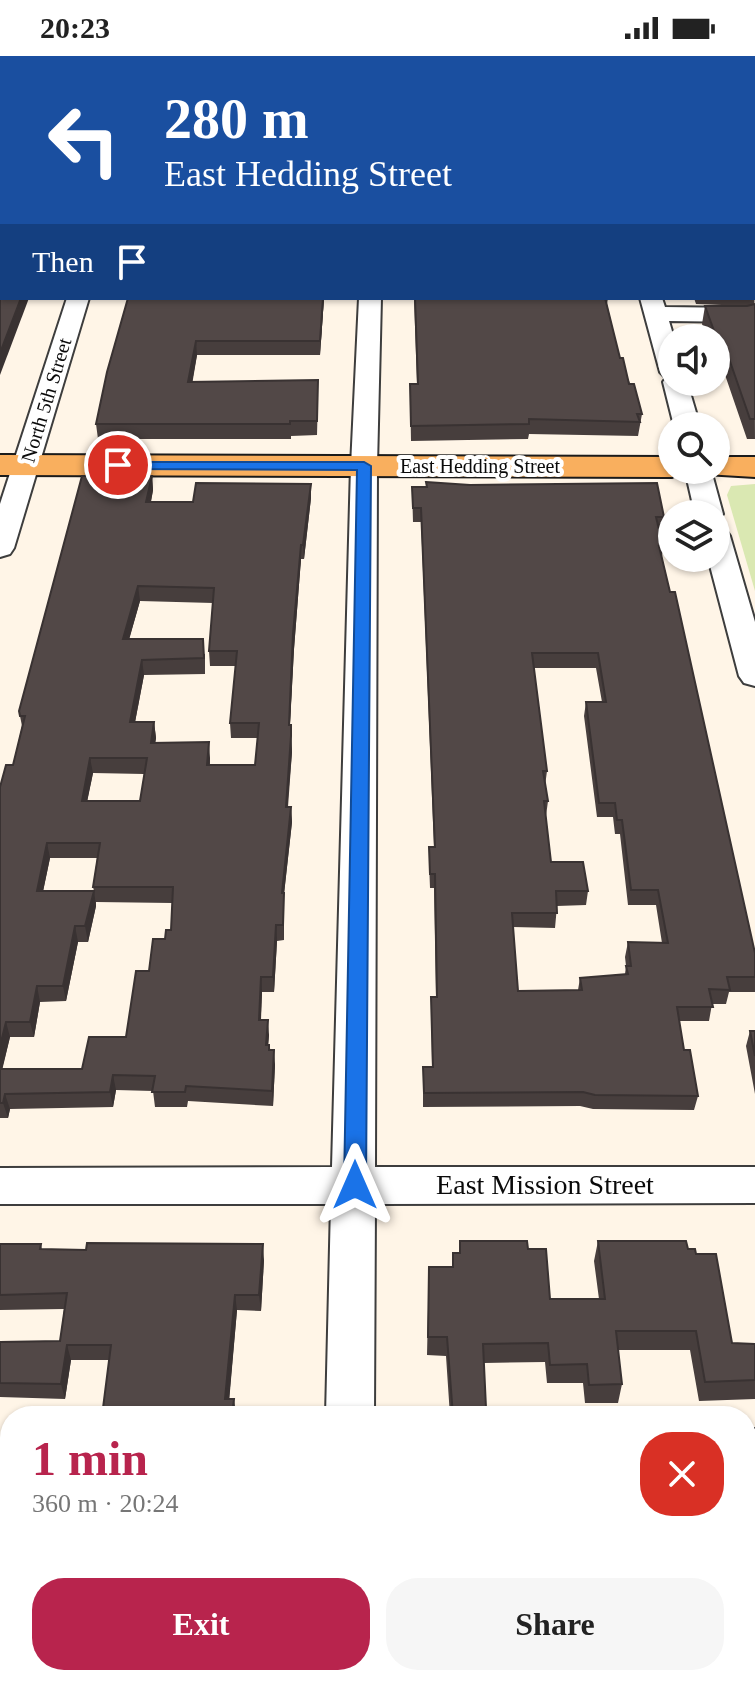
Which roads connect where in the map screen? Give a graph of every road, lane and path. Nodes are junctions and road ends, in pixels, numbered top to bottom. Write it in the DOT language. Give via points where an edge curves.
graph roads {
  1 [pos="77,300"];
  2 [pos="370,300"];
  3 [pos="654,306"];
  4 [pos="743,315"];
  5 [pos="13,465"];
  6 [pos="364,466"];
  7 [pos="658,467"];
  8 [pos="730,467"];
  9 [pos="755,467"];
  10 [pos="0,548"];
  11 [pos="726,572"];
  12 [pos="755,676"];
  13 [pos="355,1185"];
  14 [pos="755,1185"];
  15 [pos="0,1186"];
  16 [pos="350,1406"];
  1 -- 5 [label="street, North 5th Street"];
  2 -- 6 [label="street"];
  3 -- 4 [label="street"];
  5 -- 6 [label="main road, East Hedding Street"];
  5 -- 10 [label="street, North 5th Street"];
  6 -- 7 [label="main road, East Hedding Street"];
  6 -- 13 [label="street"];
  8 -- 9 [label="main road"];
  11 -- 12 [label="street"];
  13 -- 14 [label="street, East Mission Street"];
  13 -- 15 [label="street, East Mission Street"];
  13 -- 16 [label="street"];
}
